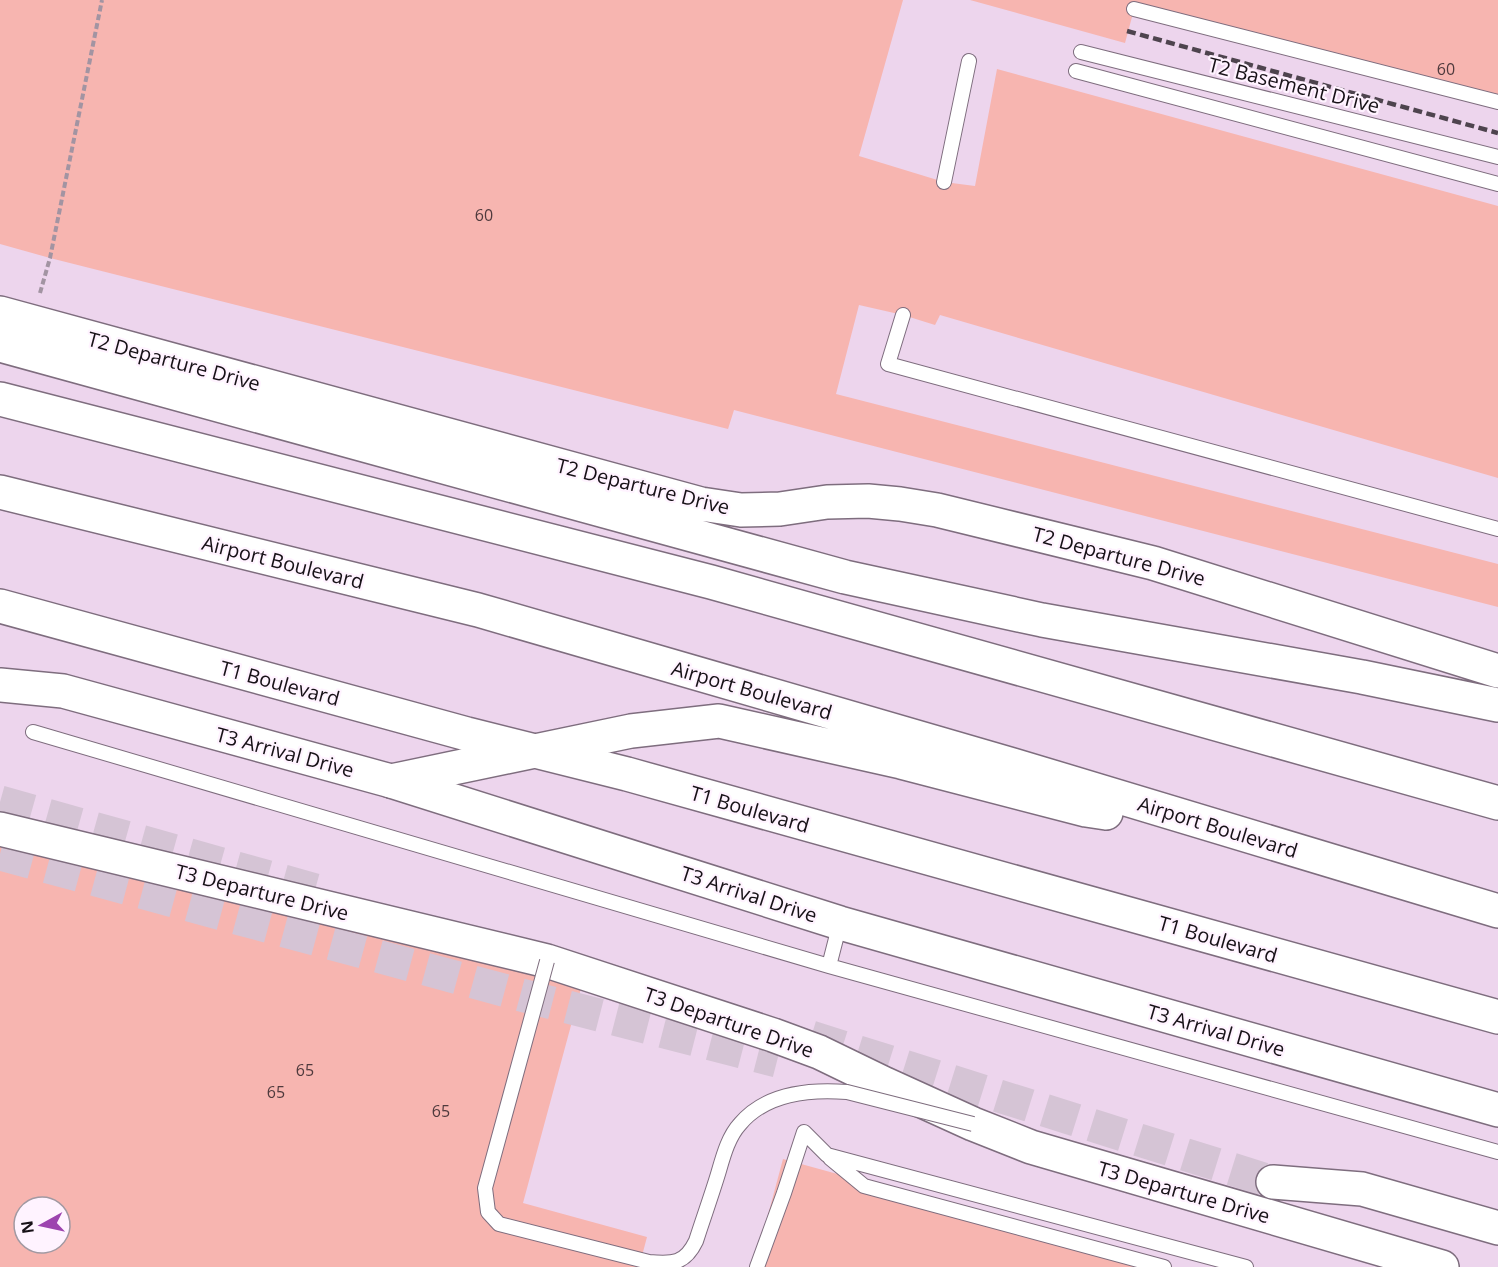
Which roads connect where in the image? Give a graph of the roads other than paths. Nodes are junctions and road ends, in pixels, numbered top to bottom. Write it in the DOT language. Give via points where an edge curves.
graph roads {
  1 [pos="1134,9"];
  2 [pos="1081,52"];
  3 [pos="969,61"];
  4 [pos="1076,71"];
  5 [pos="1498,102"];
  6 [pos="1498,157"];
  7 [pos="944,182"];
  8 [pos="1498,184"];
  9 [pos="0,314"];
  10 [pos="903,315"];
  11 [pos="0,345"];
  12 [pos="0,399"];
  13 [pos="0,492"];
  14 [pos="1498,529"];
  15 [pos="0,606"];
  16 [pos="1498,671"];
  17 [pos="0,685"];
  18 [pos="1498,705"];
  19 [pos="33,732"];
  20 [pos="391,781"];
  21 [pos="1498,803"];
  22 [pos="1168,811"];
  23 [pos="0,829"];
  24 [pos="1498,911"];
  25 [pos="840,923"];
  26 [pos="547,961"];
  27 [pos="829,966"];
  28 [pos="1498,1017"];
  29 [pos="1498,1110"];
  30 [pos="973,1124"];
  31 [pos="1498,1152"];
  32 [pos="827,1155"];
  33 [pos="1273,1182"];
  34 [pos="1498,1228"];
  35 [pos="757,1267"];
  36 [pos="1164,1267"];
  37 [pos="1246,1267"];
  38 [pos="1442,1267"];
  1 -- 5 [label="lane"];
  2 -- 6 [label="lane, T2 Basement Drive"];
  3 -- 7 [label="lane"];
  4 -- 8 [label="lane"];
  9 -- 16 [label="main road, T2 Departure Drive" via="701,504 741,510 868,501 977,519 1154,563"];
  10 -- 14 [label="lane" via="888,364"];
  11 -- 18 [label="main road" via="845,577 1042,620"];
  12 -- 21 [label="main road" via="711,582"];
  13 -- 22 [label="main road, Airport Boulevard" via="478,610"];
  15 -- 28 [label="main road, T1 Boulevard" via="662,784"];
  17 -- 20 [label="main road, T3 Arrival Drive" via="63,691"];
  19 -- 27 [label="lane"];
  20 -- 22 [label="main road" via="631,731 719,721 901,762 1086,810 1113,814"];
  20 -- 25 [label="main road, T3 Arrival Drive"];
  22 -- 24 [label="main road, Airport Boulevard"];
  23 -- 26 [label="main road, T3 Departure Drive"];
  25 -- 27 [label="lane"];
  25 -- 29 [label="main road, T3 Arrival Drive"];
  26 -- 30 [label="main road, T3 Departure Drive, bridge" via="819,1052"];
  26 -- 30 [label="lane, bridge" via="485,1188 488,1212 499,1224 666,1264 691,1252 738,1125 753,1110 773,1100 795,1093 847,1092"];
  27 -- 31 [label="lane"];
  30 -- 38 [label="main road, T3 Departure Drive" via="1031,1147"];
  32 -- 35 [label="lane" via="804,1132"];
  32 -- 36 [label="lane" via="864,1186"];
  32 -- 37 [label="lane"];
  33 -- 34 [label="main road" via="1362,1189"];
}
